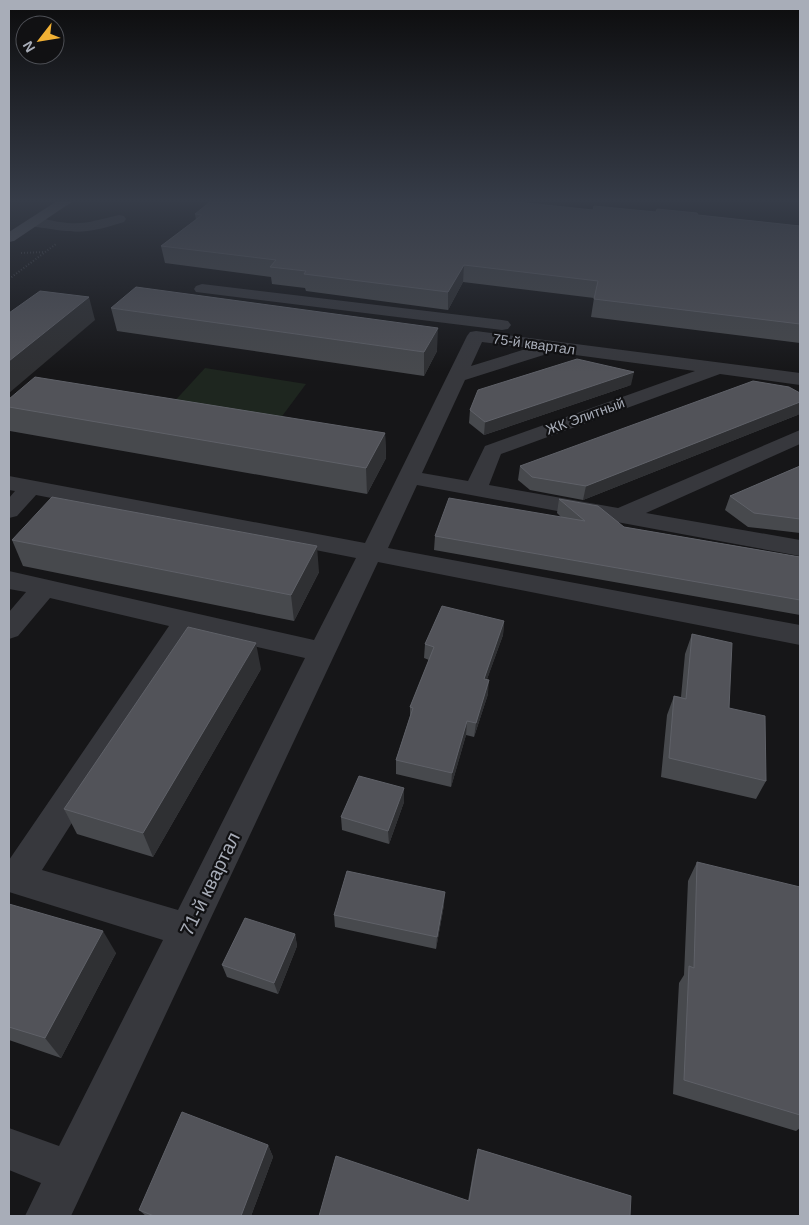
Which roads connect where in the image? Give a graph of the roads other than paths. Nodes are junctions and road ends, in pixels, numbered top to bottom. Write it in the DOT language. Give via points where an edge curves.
graph roads {
  1 [pos="202,289"];
  2 [pos="554,347"];
  3 [pos="732,353"];
  4 [pos="718,369"];
  5 [pos="456,377"];
  6 [pos="800,379"];
  7 [pos="800,436"];
  8 [pos="408,477"];
  9 [pos="20,485"];
  10 [pos="476,488"];
  11 [pos="9,511"];
  12 [pos="619,516"];
  13 [pos="800,548"];
  14 [pos="371,552"];
  15 [pos="9,580"];
  16 [pos="44,588"];
  17 [pos="186,621"];
  18 [pos="9,629"];
  19 [pos="800,635"];
  20 [pos="322,652"];
  21 [pos="13,877"];
  22 [pos="187,930"];
  23 [pos="9,1149"];
  24 [pos="70,1172"];
  25 [pos="48,1216"];
  1 -- 3 [label="street"];
  2 -- 4 [label="street, 75-й квартал"];
  2 -- 5 [label="street"];
  2 -- 5 [label="street, 75-й квартал" via="476,336"];
  4 -- 6 [label="street, 75-й квартал"];
  4 -- 10 [label="street, ЖК Элитный" via="492,450"];
  5 -- 8 [label="street, 75-й квартал"];
  7 -- 12 [label="street"];
  8 -- 10 [label="street"];
  8 -- 14 [label="street, 75-й квартал" via="378,544"];
  9 -- 11 [label="street"];
  9 -- 14 [label="street"];
  10 -- 12 [label="street"];
  12 -- 13 [label="street"];
  14 -- 19 [label="street"];
  14 -- 20 [label="street, 71-й квартал"];
  15 -- 16 [label="street"];
  16 -- 17 [label="street"];
  16 -- 18 [label="street"];
  17 -- 20 [label="street"];
  17 -- 21 [label="street"];
  20 -- 22 [label="street, 71-й квартал"];
  21 -- 22 [label="street"];
  22 -- 24 [label="street, 71-й квартал"];
  23 -- 24 [label="street"];
  24 -- 25 [label="street, 71-й квартал"];
}
